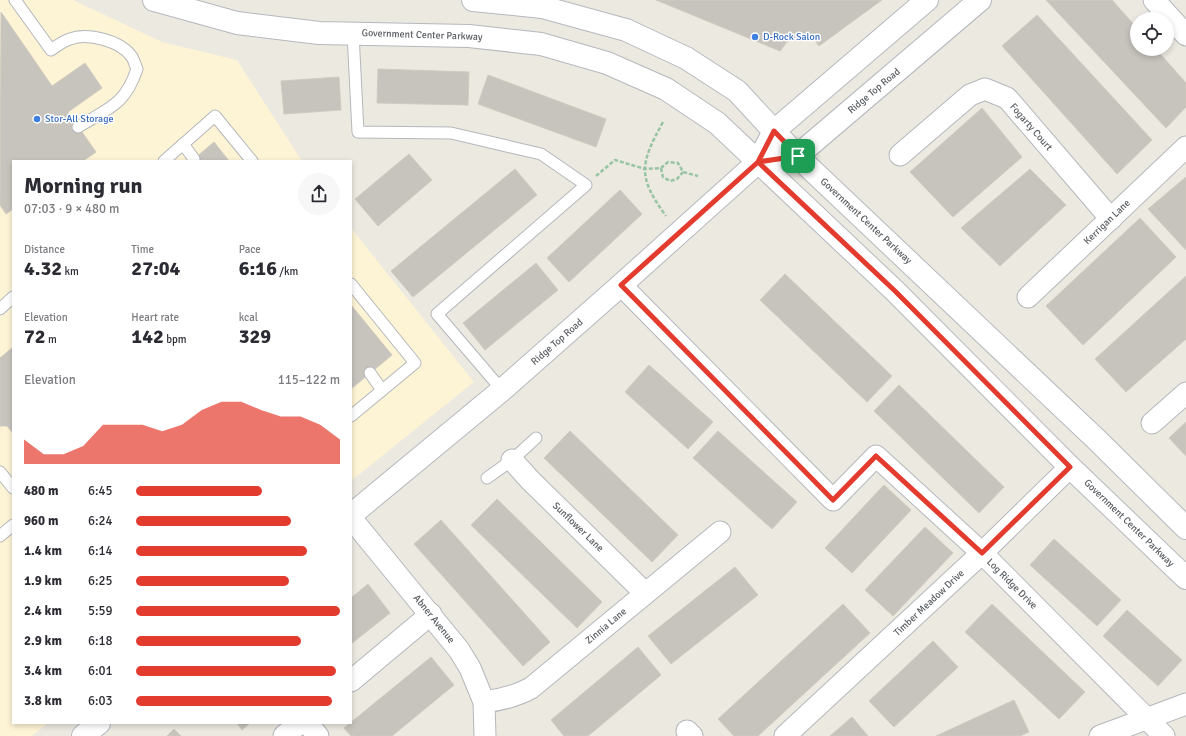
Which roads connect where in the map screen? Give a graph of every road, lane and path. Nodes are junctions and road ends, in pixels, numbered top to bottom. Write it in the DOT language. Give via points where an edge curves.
graph roads {
  1 [pos="15,0"];
  2 [pos="154,0"];
  3 [pos="473,0"];
  4 [pos="927,0"];
  5 [pos="980,0"];
  6 [pos="1154,0"];
  7 [pos="353,33"];
  8 [pos="1186,35"];
  9 [pos="663,122"];
  10 [pos="78,127"];
  11 [pos="774,131"];
  12 [pos="183,144"];
  13 [pos="1186,147"];
  14 [pos="900,155"];
  15 [pos="798,156"];
  16 [pos="194,159"];
  17 [pos="165,160"];
  18 [pos="251,160"];
  19 [pos="758,162"];
  20 [pos="661,168"];
  21 [pos="645,169"];
  22 [pos="683,172"];
  23 [pos="698,176"];
  24 [pos="586,185"];
  25 [pos="666,216"];
  26 [pos="1111,219"];
  27 [pos="352,285"];
  28 [pos="621,285"];
  29 [pos="1028,297"];
  30 [pos="12,298"];
  31 [pos="0,309"];
  32 [pos="370,373"];
  33 [pos="382,390"];
  34 [pos="502,390"];
  35 [pos="1186,393"];
  36 [pos="352,415"];
  37 [pos="1152,423"];
  38 [pos="536,438"];
  39 [pos="512,460"];
  40 [pos="1070,467"];
  41 [pos="0,472"];
  42 [pos="487,478"];
  43 [pos="12,487"];
  44 [pos="352,516"];
  45 [pos="352,518"];
  46 [pos="12,526"];
  47 [pos="1186,528"];
  48 [pos="720,532"];
  49 [pos="0,536"];
  50 [pos="982,553"];
  51 [pos="1186,578"];
  52 [pos="645,593"];
  53 [pos="431,614"];
  54 [pos="352,680"];
  55 [pos="484,702"];
  56 [pos="1186,704"];
  57 [pos="1146,719"];
  58 [pos="98,724"];
  59 [pos="299,724"];
  60 [pos="308,724"];
  61 [pos="794,733"];
  62 [pos="83,736"];
  63 [pos="284,736"];
  64 [pos="318,736"];
  65 [pos="485,736"];
  66 [pos="1100,736"];
  67 [pos="1164,736"];
  1 -- 10 [label="lane" via="51,50 70,39 87,35 104,39 132,57 137,69 131,86 121,100"];
  2 -- 7 [label="street, Government Center Parkway" via="237,23 319,33"];
  3 -- 11 [label="street, Government Center Parkway" via="542,7 626,30 686,58 737,90"];
  4 -- 11 [label="street, Ridge Top Road"];
  5 -- 15 [label="street, Ridge Top Road"];
  6 -- 8 [label="street"];
  7 -- 19 [label="street, Government Center Parkway" via="476,36 541,44 607,63 666,89 717,123"];
  7 -- 24 [label="lane" via="358,132 451,133 540,154"];
  9 -- 21 [label="path" via="648,150"];
  11 -- 15 [label="street, Government Center Parkway"];
  11 -- 19 [label="street, Ridge Top Road"];
  12 -- 16 [label="lane"];
  12 -- 17 [label="lane"];
  12 -- 18 [label="lane" via="215,116"];
  13 -- 26 [label="street, Kerrigan Lane"];
  14 -- 26 [label="street, Fogarty Court" via="970,95 985,89 1007,98"];
  15 -- 19 [label="street"];
  15 -- 47 [label="street, Government Center Parkway"];
  19 -- 28 [label="street, Ridge Top Road"];
  19 -- 40 [label="street, Government Center Parkway" via="895,291"];
  20 -- 21 [label="path"];
  20 -- 22 [label="path" via="668,162 678,163"];
  20 -- 22 [label="path" via="663,177 670,182"];
  21 -- 24 [label="path" via="615,160"];
  21 -- 25 [label="path" via="646,184 653,199"];
  22 -- 23 [label="path"];
  24 -- 34 [label="lane" via="437,314"];
  26 -- 29 [label="street, Kerrigan Lane"];
  27 -- 33 [label="lane" via="415,363"];
  28 -- 34 [label="street, Ridge Top Road"];
  28 -- 50 [label="street, Log Ridge Drive" via="833,500 876,456"];
  30 -- 31 [label="lane"];
  32 -- 33 [label="lane"];
  33 -- 36 [label="lane"];
  34 -- 44 [label="street, Ridge Top Road"];
  35 -- 37 [label="street"];
  38 -- 39 [label="lane"];
  39 -- 42 [label="lane"];
  39 -- 52 [label="street, Sunflower Lane"];
  40 -- 50 [label="street, Timber Meadow Drive"];
  40 -- 51 [label="street, Government Center Parkway"];
  41 -- 43 [label="lane"];
  45 -- 53 [label="street, Abner Avenue"];
  46 -- 49 [label="lane"];
  48 -- 52 [label="street, Zinnia Lane"];
  50 -- 57 [label="street, Log Ridge Drive"];
  50 -- 61 [label="street, Timber Meadow Drive"];
  52 -- 55 [label="street, Zinnia Lane" via="531,688 500,700"];
  53 -- 54 [label="street"];
  53 -- 55 [label="street, Abner Avenue" via="470,668"];
  55 -- 65 [label="street, Abner Avenue"];
  56 -- 57 [label="street"];
  57 -- 66 [label="street"];
  57 -- 67 [label="street, Log Ridge Drive"];
  58 -- 62 [label="street"];
  59 -- 63 [label="street"];
  60 -- 64 [label="street"];
}
